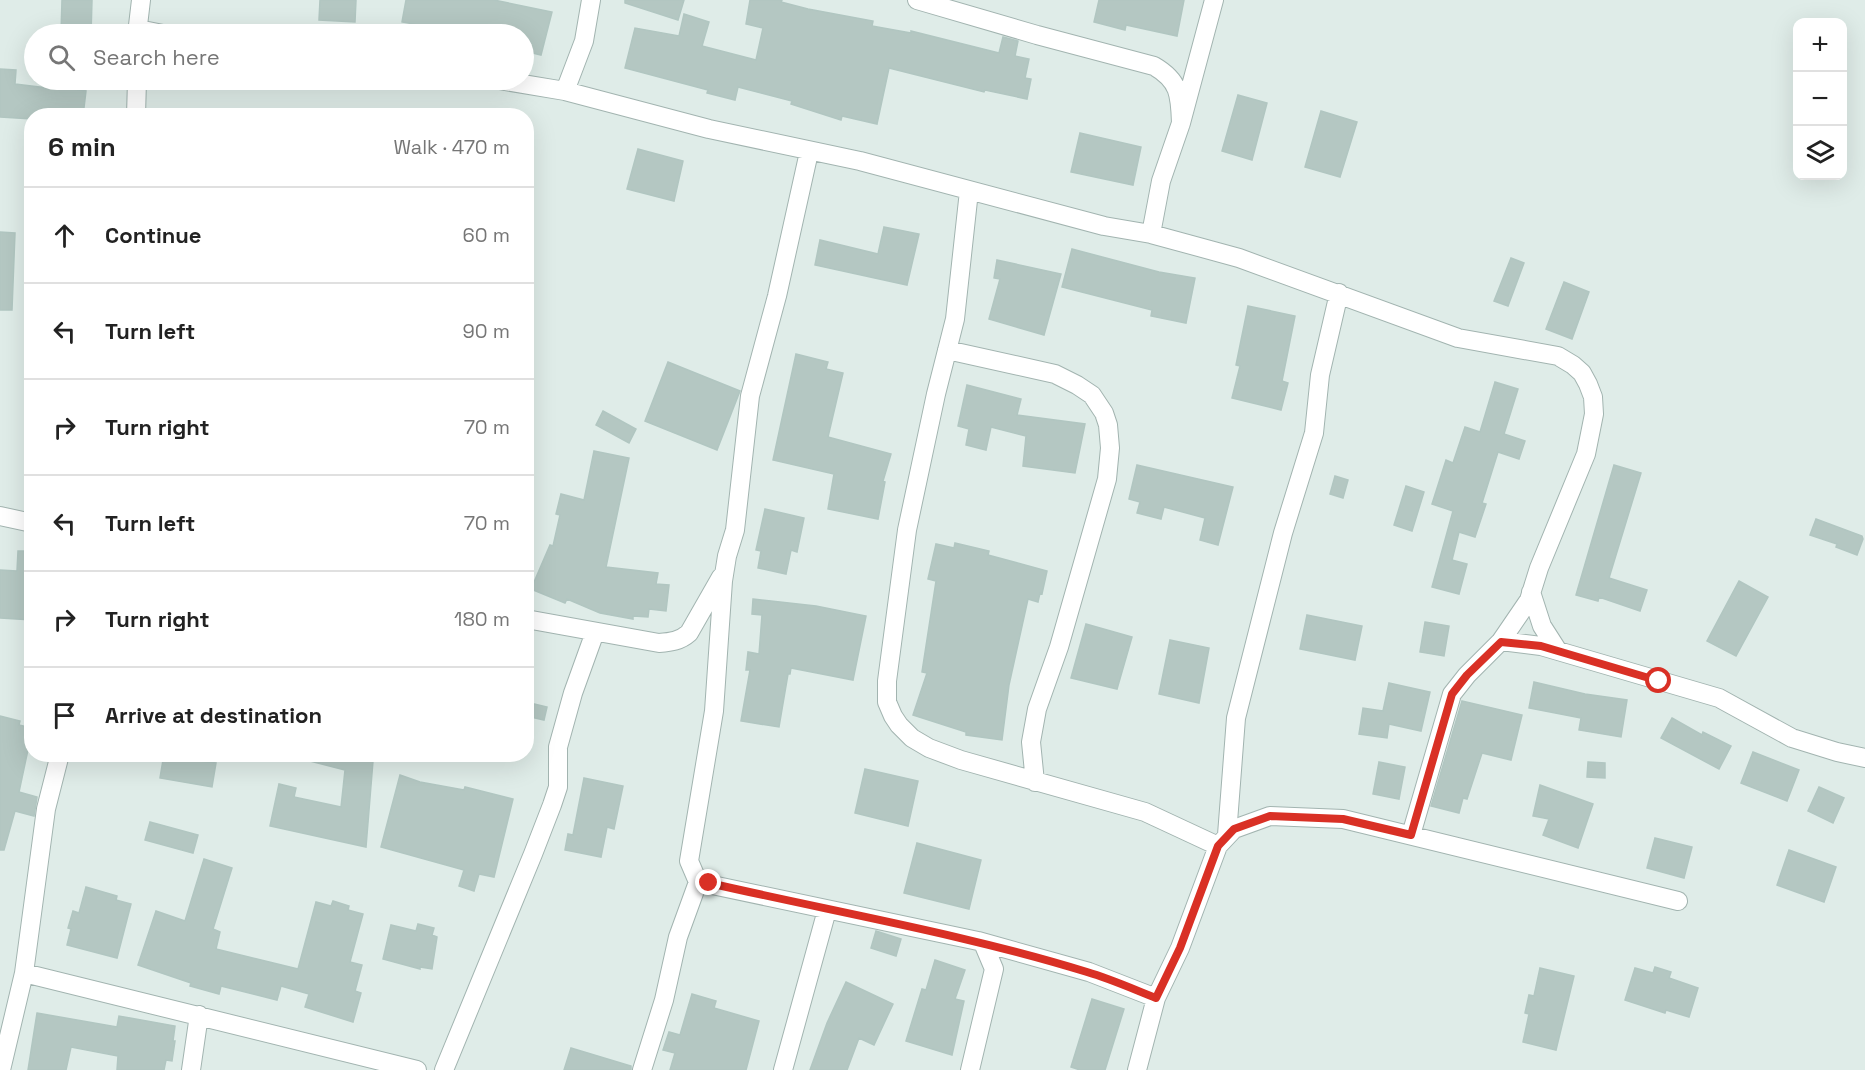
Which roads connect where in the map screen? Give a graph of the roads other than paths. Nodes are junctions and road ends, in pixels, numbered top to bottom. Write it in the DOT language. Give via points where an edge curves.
graph roads {
  1 [pos="141,0"];
  2 [pos="591,0"];
  3 [pos="918,0"];
  4 [pos="1214,0"];
  5 [pos="138,24"];
  6 [pos="534,86"];
  7 [pos="137,90"];
  8 [pos="565,91"];
  9 [pos="136,108"];
  10 [pos="1181,123"];
  11 [pos="809,152"];
  12 [pos="969,191"];
  13 [pos="1151,234"];
  14 [pos="1339,293"];
  15 [pos="947,350"];
  16 [pos="0,516"];
  17 [pos="24,521"];
  18 [pos="726,568"];
  19 [pos="1532,592"];
  20 [pos="534,621"];
  21 [pos="595,632"];
  22 [pos="1501,642"];
  23 [pos="1558,651"];
  24 [pos="1865,758"];
  25 [pos="58,762"];
  26 [pos="1035,782"];
  27 [pos="1411,835"];
  28 [pos="1222,841"];
  29 [pos="698,882"];
  30 [pos="1678,901"];
  31 [pos="827,910"];
  32 [pos="983,943"];
  33 [pos="1016,952"];
  34 [pos="994,969"];
  35 [pos="24,973"];
  36 [pos="1156,998"];
  37 [pos="200,1015"];
  38 [pos="1,1070"];
  39 [pos="191,1070"];
  40 [pos="417,1070"];
  41 [pos="444,1070"];
  42 [pos="642,1070"];
  43 [pos="783,1070"];
  44 [pos="970,1070"];
  45 [pos="1137,1070"];
  1 -- 5 [label="street"];
  2 -- 8 [label="street" via="584,41"];
  3 -- 10 [label="street" via="1154,66 1166,73 1179,94"];
  4 -- 10 [label="street"];
  6 -- 8 [label="street"];
  7 -- 9 [label="street"];
  8 -- 11 [label="street"];
  10 -- 13 [label="street" via="1161,181"];
  11 -- 12 [label="street" via="860,161"];
  11 -- 18 [label="street" via="750,396 735,530"];
  12 -- 13 [label="street" via="1104,226"];
  12 -- 15 [label="street" via="955,319"];
  13 -- 14 [label="street" via="1239,258"];
  14 -- 19 [label="street" via="1458,338 1558,356 1582,373 1593,397 1591,433"];
  14 -- 28 [label="street" via="1320,375 1314,433 1280,543 1236,718"];
  15 -- 26 [label="street" via="907,530 887,702 899,725 929,748"];
  15 -- 26 [label="street" via="1055,374 1092,396 1108,425 1107,479 1037,709 1031,742"];
  16 -- 17 [label="street"];
  18 -- 21 [label="street" via="695,624 682,639 659,643"];
  18 -- 29 [label="street" via="714,711 689,861"];
  19 -- 22 [label="street"];
  19 -- 23 [label="street" via="1542,626"];
  20 -- 21 [label="street"];
  21 -- 41 [label="street" via="558,747 558,787 552,805"];
  22 -- 23 [label="street"];
  22 -- 27 [label="street" via="1452,694"];
  23 -- 24 [label="street" via="1719,698 1792,738"];
  25 -- 35 [label="street" via="46,809"];
  26 -- 28 [label="street" via="1144,812"];
  27 -- 28 [label="street" via="1343,819 1270,816 1234,829"];
  27 -- 30 [label="street"];
  28 -- 36 [label="street"];
  29 -- 31 [label="street"];
  29 -- 42 [label="street" via="678,937"];
  31 -- 32 [label="street"];
  31 -- 43 [label="street"];
  32 -- 33 [label="street"];
  32 -- 34 [label="street"];
  33 -- 34 [label="street"];
  33 -- 36 [label="street" via="1089,972"];
  34 -- 44 [label="street"];
  35 -- 37 [label="street"];
  35 -- 38 [label="street"];
  36 -- 45 [label="street"];
  37 -- 39 [label="street"];
  37 -- 40 [label="street"];
}
